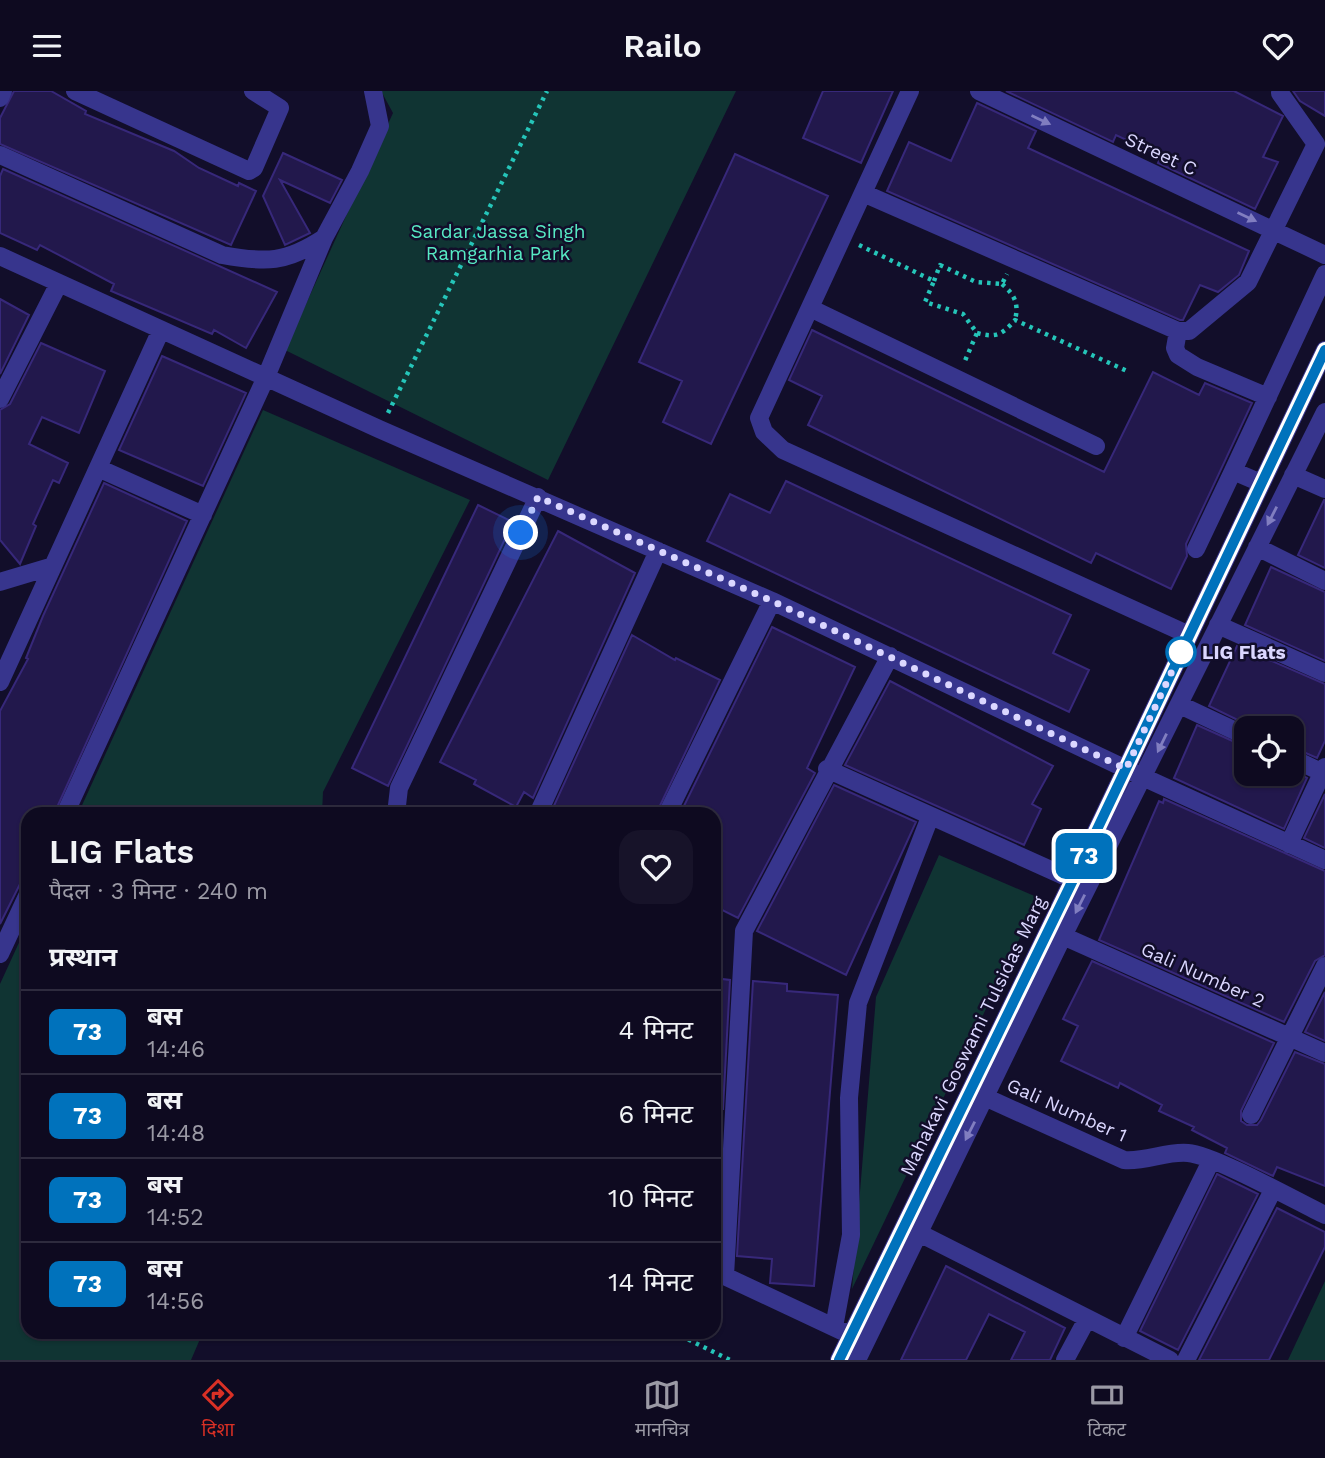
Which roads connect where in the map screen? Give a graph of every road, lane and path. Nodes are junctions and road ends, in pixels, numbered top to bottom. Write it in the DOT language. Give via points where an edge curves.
graph roads {
  1 [pos="3,91"];
  2 [pos="75,91"];
  3 [pos="253,91"];
  4 [pos="373,91"];
  5 [pos="547,91"];
  6 [pos="911,91"];
  7 [pos="979,91"];
  8 [pos="1276,92"];
  9 [pos="0,99"];
  10 [pos="0,155"];
  11 [pos="863,193"];
  12 [pos="1275,231"];
  13 [pos="843,237"];
  14 [pos="324,238"];
  15 [pos="1325,255"];
  16 [pos="0,256"];
  17 [pos="1013,260"];
  18 [pos="1325,274"];
  19 [pos="934,281"];
  20 [pos="59,283"];
  21 [pos="1002,284"];
  22 [pos="810,308"];
  23 [pos="1015,320"];
  24 [pos="162,330"];
  25 [pos="1178,331"];
  26 [pos="977,333"];
  27 [pos="1325,350"];
  28 [pos="1128,371"];
  29 [pos="267,377"];
  30 [pos="956,379"];
  31 [pos="1268,397"];
  32 [pos="0,399"];
  33 [pos="1325,412"];
  34 [pos="379,429"];
  35 [pos="1096,446"];
  36 [pos="98,468"];
  37 [pos="1233,471"];
  38 [pos="1293,474"];
  39 [pos="1261,483"];
  40 [pos="1325,489"];
  41 [pos="538,497"];
  42 [pos="203,515"];
  43 [pos="1257,547"];
  44 [pos="1196,549"];
  45 [pos="658,551"];
  46 [pos="53,566"];
  47 [pos="1325,581"];
  48 [pos="0,582"];
  49 [pos="772,601"];
  50 [pos="1218,625"];
  51 [pos="1189,635"];
  52 [pos="890,656"];
  53 [pos="1325,673"];
  54 [pos="0,682"];
  55 [pos="1180,705"];
  56 [pos="1234,730"];
  57 [pos="1304,763"];
  58 [pos="827,769"];
  59 [pos="1126,769"];
  60 [pos="1324,771"];
  61 [pos="1145,778"];
  62 [pos="68,807"];
  63 [pos="397,807"];
  64 [pos="541,807"];
  65 [pos="670,807"];
  66 [pos="930,817"];
  67 [pos="1289,843"];
  68 [pos="1325,860"];
  69 [pos="1073,880"];
  70 [pos="21,902"];
  71 [pos="8,918"];
  72 [pos="1063,936"];
  73 [pos="0,954"];
  74 [pos="1325,966"];
  75 [pos="1290,1036"];
  76 [pos="1325,1053"];
  77 [pos="970,1090"];
  78 [pos="987,1098"];
  79 [pos="1251,1115"];
  80 [pos="1212,1161"];
  81 [pos="1273,1190"];
  82 [pos="1325,1215"];
  83 [pos="919,1233"];
  84 [pos="721,1247"];
  85 [pos="721,1275"];
  86 [pos="1087,1319"];
  87 [pos="850,1335"];
  88 [pos="1124,1338"];
  89 [pos="687,1339"];
  90 [pos="730,1360"];
  91 [pos="839,1360"];
  92 [pos="857,1360"];
  93 [pos="1065,1360"];
  94 [pos="1170,1360"];
  95 [pos="1186,1360"];
  1 -- 9 [label="street"];
  2 -- 3 [label="street" via="249,171 280,108"];
  4 -- 14 [label="street" via="380,126"];
  5 -- 34 [label="path"];
  6 -- 11 [label="street"];
  7 -- 12 [label="street, Street C, one-way"];
  8 -- 12 [label="street" via="1316,144"];
  10 -- 14 [label="street" via="222,255 281,261"];
  11 -- 13 [label="street"];
  11 -- 17 [label="street"];
  12 -- 15 [label="street, Street C"];
  12 -- 25 [label="street" via="1248,282 1189,331"];
  13 -- 19 [label="path"];
  13 -- 22 [label="street"];
  14 -- 29 [label="street"];
  16 -- 20 [label="street"];
  17 -- 21 [label="path"];
  17 -- 25 [label="street"];
  18 -- 31 [label="street"];
  19 -- 21 [label="path" via="940,265 976,282"];
  19 -- 26 [label="path" via="925,302 963,314"];
  20 -- 24 [label="street"];
  20 -- 32 [label="street"];
  21 -- 23 [label="path" via="1018,306"];
  22 -- 30 [label="street"];
  22 -- 51 [label="street" via="759,418 771,441"];
  23 -- 26 [label="path" via="1004,333 993,337"];
  23 -- 28 [label="path"];
  24 -- 29 [label="street"];
  24 -- 36 [label="street"];
  25 -- 31 [label="street" via="1175,348 1185,361"];
  26 -- 30 [label="path"];
  27 -- 39 [label="street, Mahakavi Goswami Tulsidas Marg"];
  29 -- 34 [label="street"];
  29 -- 42 [label="street"];
  30 -- 35 [label="street"];
  31 -- 37 [label="street"];
  33 -- 38 [label="street, Mahakavi Goswami Tulsidas Marg"];
  34 -- 41 [label="street"];
  36 -- 42 [label="street"];
  36 -- 46 [label="street"];
  37 -- 39 [label="street"];
  37 -- 44 [label="street"];
  38 -- 40 [label="street"];
  38 -- 43 [label="street, Mahakavi Goswami Tulsidas Marg, one-way"];
  39 -- 51 [label="street, Mahakavi Goswami Tulsidas Marg"];
  41 -- 45 [label="street"];
  41 -- 63 [label="street" via="399,788"];
  42 -- 62 [label="street"];
  43 -- 47 [label="street"];
  43 -- 50 [label="street, Mahakavi Goswami Tulsidas Marg"];
  45 -- 49 [label="street"];
  45 -- 64 [label="street"];
  46 -- 48 [label="street"];
  46 -- 54 [label="street"];
  49 -- 52 [label="street"];
  49 -- 65 [label="street"];
  50 -- 53 [label="street"];
  50 -- 55 [label="street, Mahakavi Goswami Tulsidas Marg"];
  51 -- 59 [label="street, Mahakavi Goswami Tulsidas Marg"];
  52 -- 58 [label="street"];
  52 -- 59 [label="street"];
  55 -- 56 [label="street"];
  55 -- 61 [label="street, Mahakavi Goswami Tulsidas Marg, one-way"];
  57 -- 60 [label="street"];
  58 -- 66 [label="street"];
  58 -- 84 [label="street" via="744,931"];
  59 -- 61 [label="street"];
  59 -- 69 [label="street, Mahakavi Goswami Tulsidas Marg"];
  60 -- 67 [label="street"];
  61 -- 67 [label="street"];
  61 -- 72 [label="street, Mahakavi Goswami Tulsidas Marg, one-way"];
  66 -- 69 [label="street"];
  66 -- 87 [label="street" via="858,1003 849,1098"];
  67 -- 68 [label="street"];
  69 -- 77 [label="street, Mahakavi Goswami Tulsidas Marg"];
  70 -- 71 [label="street"];
  71 -- 73 [label="street"];
  72 -- 75 [label="street, Gali Number 2"];
  72 -- 78 [label="street, Mahakavi Goswami Tulsidas Marg"];
  74 -- 75 [label="street"];
  75 -- 76 [label="street, Gali Number 2"];
  75 -- 79 [label="street"];
  77 -- 78 [label="street, Gali Number 1"];
  77 -- 87 [label="street, Mahakavi Goswami Tulsidas Marg"];
  78 -- 80 [label="street, Gali Number 1" via="1124,1160 1189,1153"];
  78 -- 83 [label="street, Mahakavi Goswami Tulsidas Marg, one-way"];
  80 -- 81 [label="street, Gali Number 1"];
  80 -- 88 [label="street"];
  81 -- 82 [label="street, Gali Number 1"];
  81 -- 95 [label="street"];
  83 -- 86 [label="street"];
  83 -- 87 [label="street, Mahakavi Goswami Tulsidas Marg"];
  85 -- 87 [label="street"];
  86 -- 88 [label="street"];
  86 -- 93 [label="street"];
  87 -- 91 [label="street, Mahakavi Goswami Tulsidas Marg"];
  87 -- 92 [label="street, Mahakavi Goswami Tulsidas Marg"];
  88 -- 94 [label="street"];
  89 -- 90 [label="path"];
}
